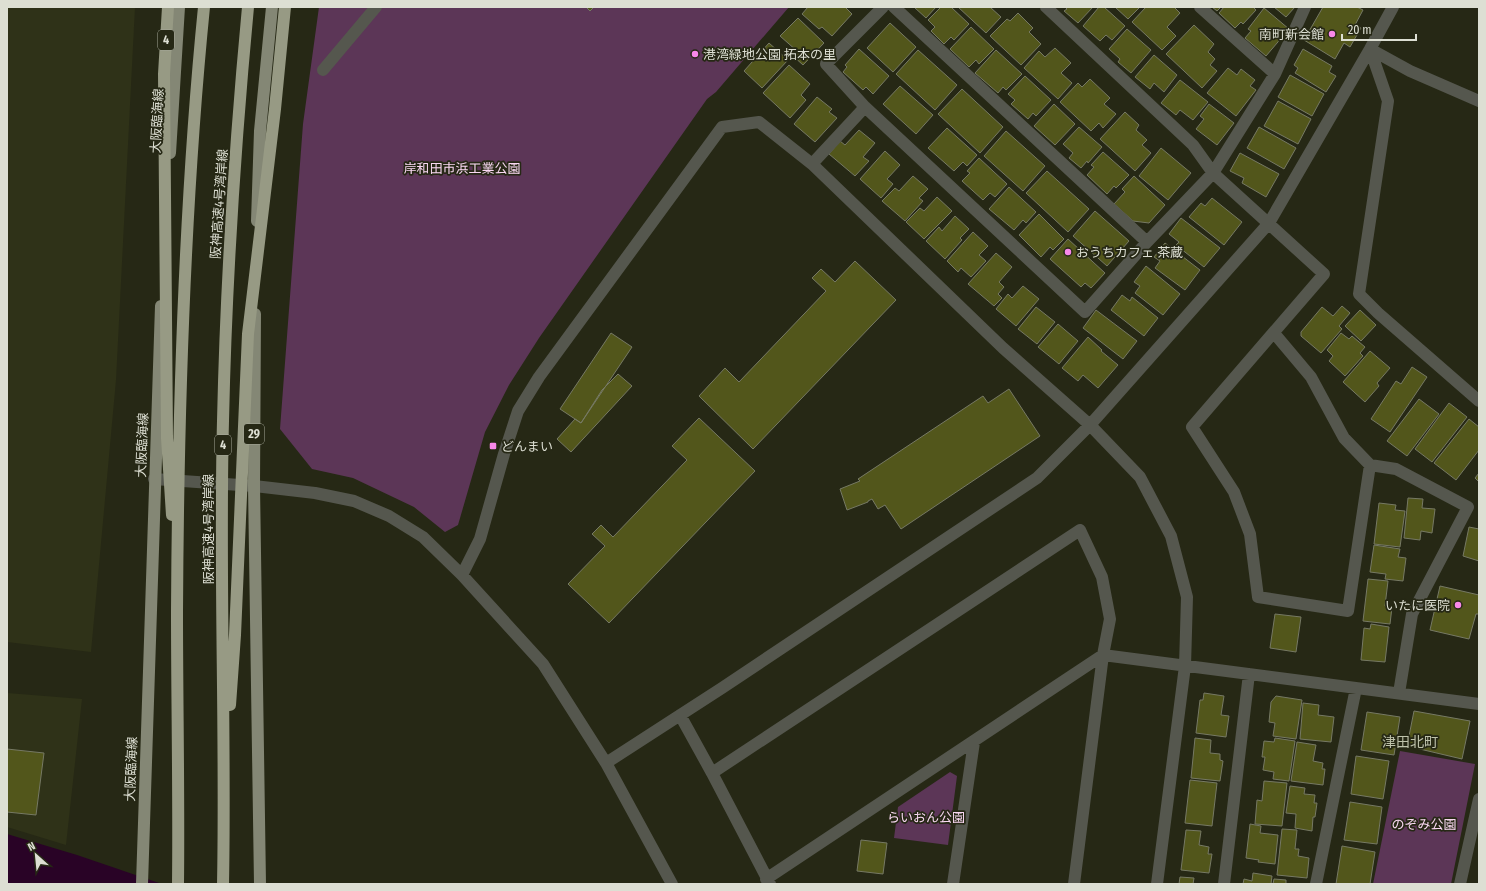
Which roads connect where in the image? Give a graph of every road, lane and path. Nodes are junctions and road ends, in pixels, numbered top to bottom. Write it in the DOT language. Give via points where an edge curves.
graph roads {
  1 [pos="168,7"];
  2 [pos="180,7"];
  3 [pos="204,7"];
  4 [pos="248,7"];
  5 [pos="272,7"];
  6 [pos="285,7"];
  7 [pos="376,7"];
  8 [pos="883,7"];
  9 [pos="894,7"];
  10 [pos="1046,7"];
  11 [pos="1200,7"];
  12 [pos="1305,7"];
  13 [pos="1393,7"];
  14 [pos="1370,49"];
  15 [pos="323,70"];
  16 [pos="1275,74"];
  17 [pos="1479,101"];
  18 [pos="866,107"];
  19 [pos="812,164"];
  20 [pos="1213,173"];
  21 [pos="1268,223"];
  22 [pos="1147,242"];
  23 [pos="1274,333"];
  24 [pos="1479,401"];
  25 [pos="1090,425"];
  26 [pos="1370,465"];
  27 [pos="154,478"];
  28 [pos="254,486"];
  29 [pos="462,575"];
  30 [pos="177,610"];
  31 [pos="1103,655"];
  32 [pos="1185,666"];
  33 [pos="1249,674"];
  34 [pos="1356,688"];
  35 [pos="1399,693"];
  36 [pos="1479,704"];
  37 [pos="680,715"];
  38 [pos="974,742"];
  39 [pos="606,763"];
  40 [pos="712,773"];
  41 [pos="224,791"];
  42 [pos="1479,799"];
  43 [pos="768,882"];
  44 [pos="142,884"];
  45 [pos="178,884"];
  46 [pos="223,884"];
  47 [pos="260,884"];
  48 [pos="672,884"];
  49 [pos="953,884"];
  50 [pos="1074,884"];
  51 [pos="1157,884"];
  52 [pos="1224,884"];
  53 [pos="1316,884"];
  54 [pos="1460,884"];
  1 -- 30 [label="highway, 4" via="164,74 167,438"];
  2 -- 27 [label="main road, 大阪臨海線" via="160,311"];
  3 -- 30 [label="highway, 4" via="186,249 180,408"];
  4 -- 41 [label="highway, 阪神高速4号湾岸線 / 4" via="230,246 223,420 221,602"];
  5 -- 28 [label="main road, 29" via="260,131 255,304"];
  6 -- 41 [label="highway, 4" via="248,334 235,635"];
  7 -- 15 [label="street"];
  8 -- 18 [label="street" via="826,64"];
  9 -- 22 [label="street"];
  10 -- 20 [label="street" via="1194,145"];
  11 -- 16 [label="street"];
  12 -- 16 [label="street"];
  13 -- 14 [label="street"];
  14 -- 17 [label="street" via="1410,71"];
  14 -- 21 [label="street"];
  14 -- 24 [label="street" via="1388,101 1359,294"];
  16 -- 20 [label="street"];
  18 -- 19 [label="street"];
  18 -- 22 [label="street" via="1085,312"];
  19 -- 25 [label="street" via="1003,348"];
  19 -- 29 [label="street" via="759,122 722,127 539,377 518,411 480,539"];
  20 -- 21 [label="street"];
  20 -- 22 [label="street"];
  21 -- 23 [label="street" via="1324,274"];
  21 -- 25 [label="street"];
  23 -- 26 [label="street" via="1312,377 1344,438"];
  23 -- 26 [label="street" via="1192,427 1234,492 1250,534 1258,597 1348,611"];
  25 -- 32 [label="street" via="1140,477 1171,536 1187,597"];
  25 -- 37 [label="street" via="1037,478"];
  26 -- 35 [label="street" via="1396,469 1468,507 1412,614"];
  27 -- 28 [label="street"];
  27 -- 44 [label="main road, 大阪臨海線"];
  28 -- 29 [label="street" via="315,492 354,501 389,516 423,537"];
  28 -- 47 [label="main road, 29"];
  29 -- 39 [label="street" via="543,664"];
  30 -- 45 [label="highway, 4"];
  31 -- 32 [label="street"];
  31 -- 38 [label="street"];
  31 -- 40 [label="street" via="1110,619 1102,577 1080,530"];
  31 -- 50 [label="street"];
  32 -- 33 [label="street"];
  32 -- 51 [label="street"];
  33 -- 34 [label="street"];
  33 -- 52 [label="street"];
  34 -- 35 [label="street"];
  34 -- 53 [label="street"];
  35 -- 36 [label="street"];
  37 -- 39 [label="street"];
  37 -- 40 [label="street"];
  38 -- 43 [label="street"];
  38 -- 49 [label="street"];
  39 -- 48 [label="street"];
  40 -- 43 [label="street"];
  41 -- 46 [label="highway, 阪神高速4号湾岸線 / 4"];
  42 -- 54 [label="street"];
}
